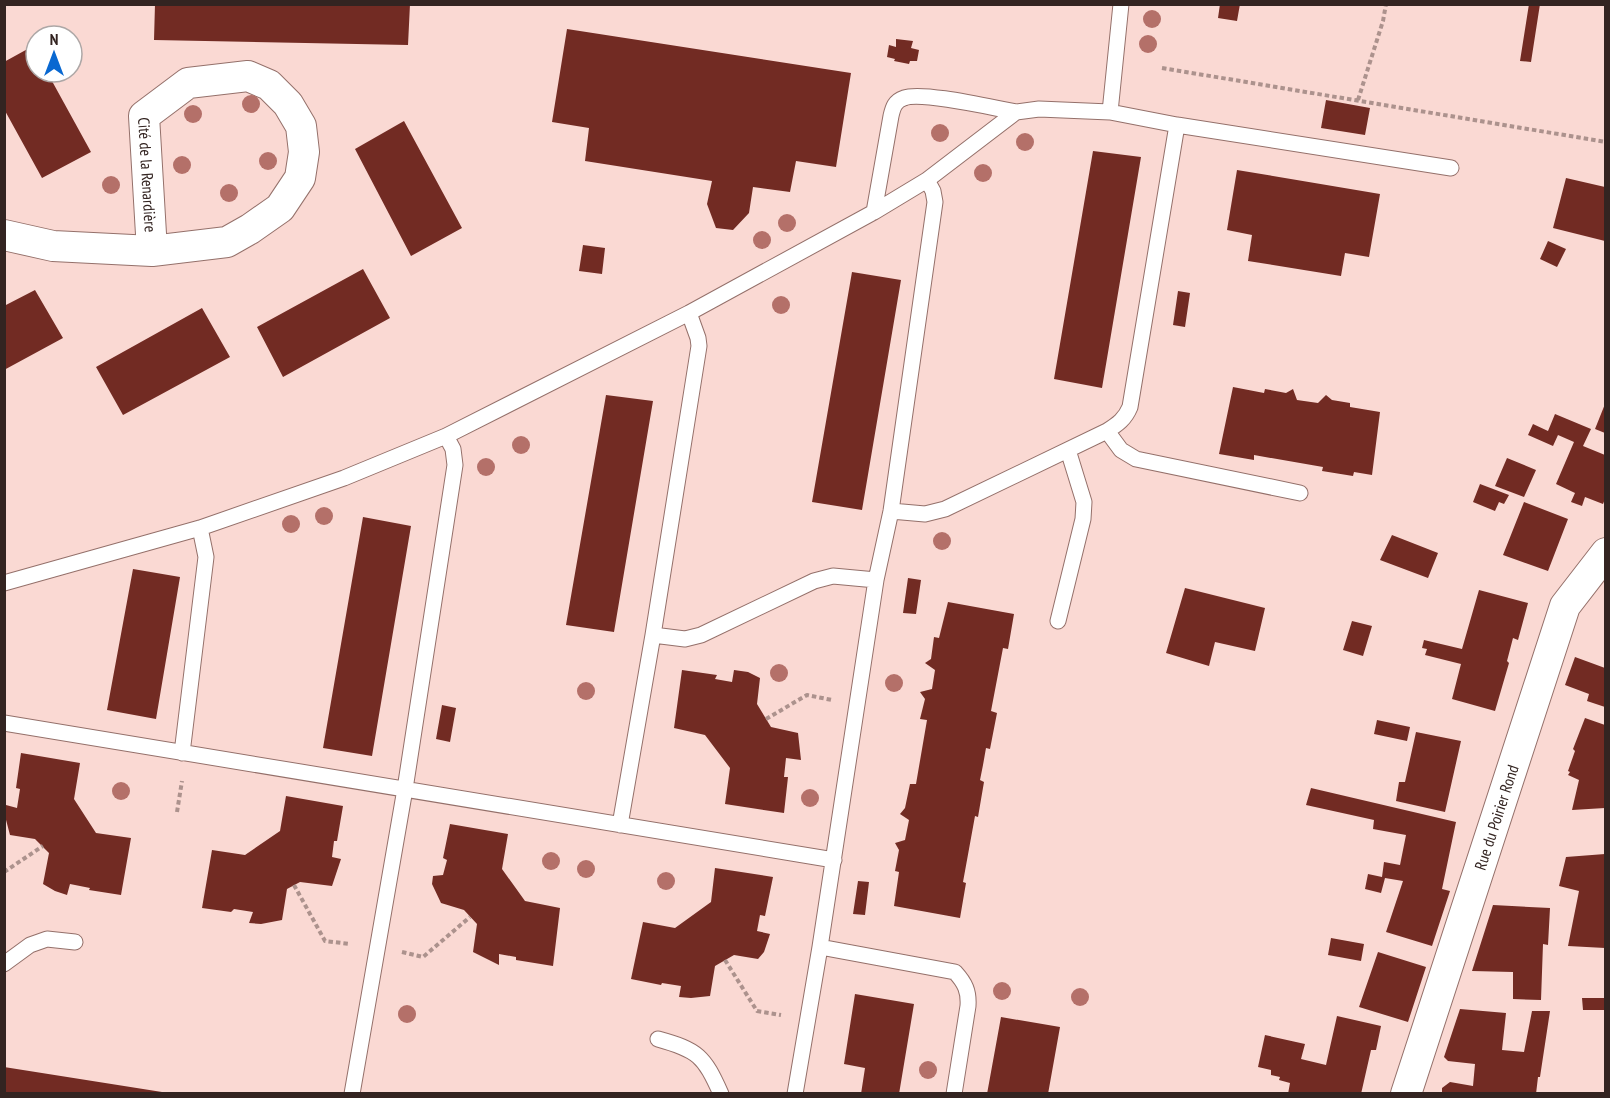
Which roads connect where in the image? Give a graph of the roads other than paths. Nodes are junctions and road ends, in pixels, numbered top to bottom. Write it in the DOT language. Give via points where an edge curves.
graph roads {
  1 [pos="1120,4"];
  2 [pos="1016,112"];
  3 [pos="1110,112"];
  4 [pos="1177,125"];
  5 [pos="1451,168"];
  6 [pos="927,180"];
  7 [pos="874,212"];
  8 [pos="4,235"];
  9 [pos="152,251"];
  10 [pos="689,313"];
  11 [pos="1107,431"];
  12 [pos="446,436"];
  13 [pos="1068,450"];
  14 [pos="1300,493"];
  15 [pos="891,511"];
  16 [pos="200,528"];
  17 [pos="1605,553"];
  18 [pos="876,580"];
  19 [pos="4,583"];
  20 [pos="1058,621"];
  21 [pos="653,635"];
  22 [pos="4,723"];
  23 [pos="182,753"];
  24 [pos="405,789"];
  25 [pos="620,825"];
  26 [pos="834,860"];
  27 [pos="75,942"];
  28 [pos="820,947"];
  29 [pos="4,963"];
  30 [pos="658,1039"];
  31 [pos="352,1094"];
  32 [pos="721,1094"];
  33 [pos="795,1094"];
  34 [pos="954,1094"];
  35 [pos="1406,1094"];
  1 -- 3 [label="lane"];
  2 -- 3 [label="lane"];
  2 -- 6 [label="lane"];
  2 -- 7 [label="lane" via="922,95 894,104"];
  3 -- 4 [label="lane"];
  4 -- 5 [label="lane"];
  4 -- 11 [label="lane" via="1130,406 1119,424"];
  6 -- 7 [label="lane"];
  6 -- 15 [label="lane" via="935,202"];
  7 -- 10 [label="lane"];
  8 -- 9 [label="street, Cité de la Renardière" via="53,246"];
  9 -- 9 [label="street, Cité de la Renardière" via="227,242 280,208 300,178 304,152 301,126 288,104 269,85 248,76 188,83 144,116"];
  10 -- 12 [label="lane"];
  10 -- 21 [label="lane" via="699,346"];
  11 -- 13 [label="lane"];
  11 -- 14 [label="lane" via="1121,450 1136,459"];
  12 -- 16 [label="lane" via="344,478"];
  12 -- 24 [label="lane" via="455,465"];
  13 -- 15 [label="lane" via="945,509 925,514"];
  13 -- 20 [label="lane" via="1084,502"];
  15 -- 18 [label="lane"];
  16 -- 19 [label="lane"];
  16 -- 23 [label="lane" via="206,557"];
  17 -- 35 [label="street, Rue du Poirier Rond" via="1564,606"];
  18 -- 21 [label="lane" via="833,576 814,581 701,635 685,639"];
  18 -- 26 [label="lane"];
  21 -- 25 [label="lane"];
  22 -- 23 [label="lane"];
  23 -- 24 [label="lane"];
  24 -- 25 [label="lane"];
  24 -- 31 [label="lane"];
  25 -- 26 [label="lane"];
  26 -- 28 [label="lane"];
  27 -- 29 [label="lane" via="47,939 30,945"];
  28 -- 33 [label="lane"];
  28 -- 34 [label="lane" via="955,972 969,994 969,1006"];
  30 -- 32 [label="lane" via="687,1047 700,1058 710,1068"];
}
